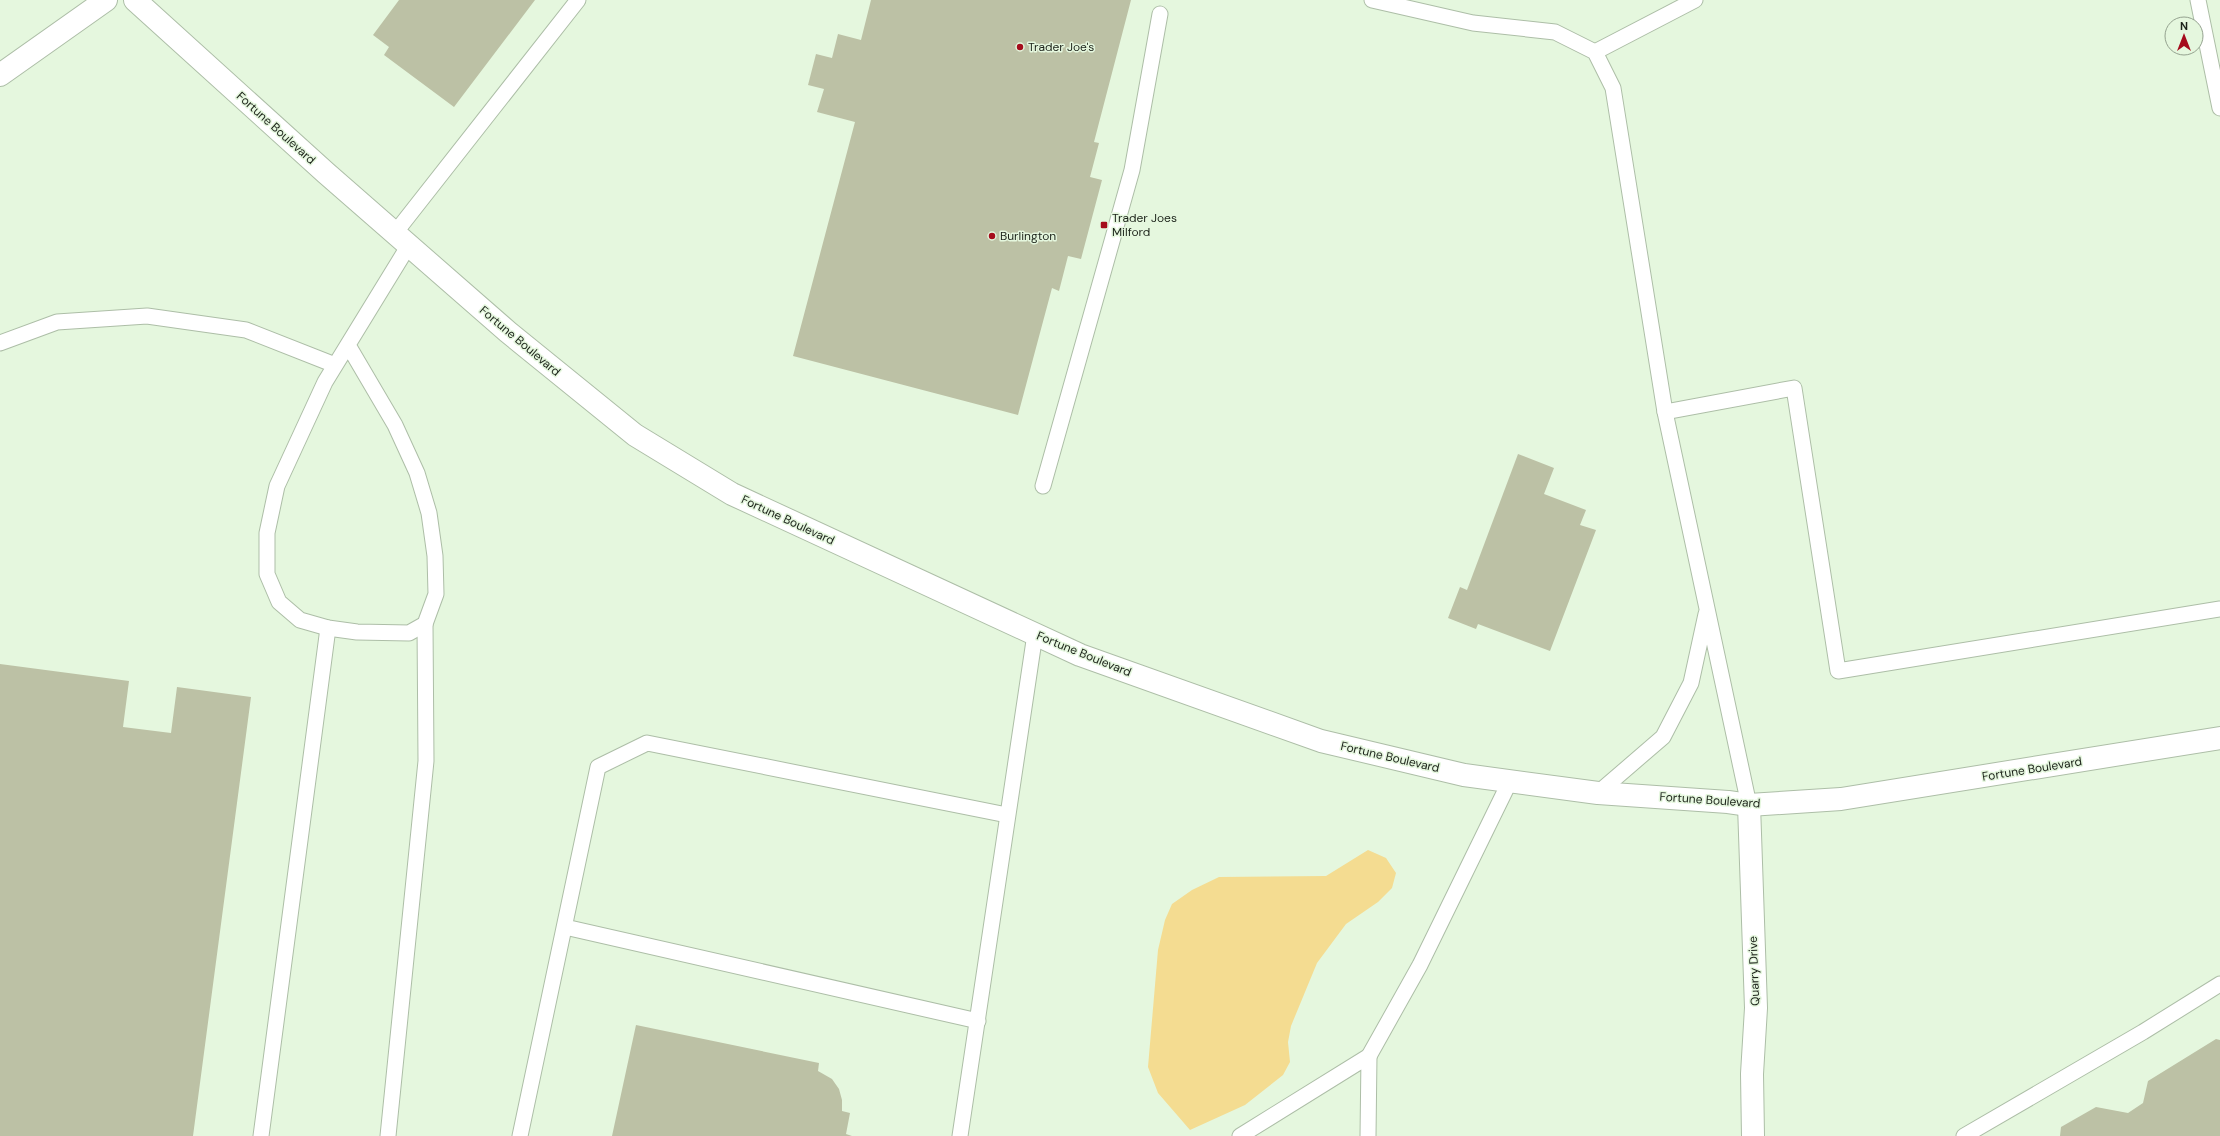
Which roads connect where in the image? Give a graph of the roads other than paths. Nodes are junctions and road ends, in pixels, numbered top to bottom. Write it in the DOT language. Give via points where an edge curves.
graph roads {
  1 [pos="106,0"];
  2 [pos="135,0"];
  3 [pos="578,0"];
  4 [pos="1372,0"];
  5 [pos="1695,0"];
  6 [pos="2198,0"];
  7 [pos="1160,14"];
  8 [pos="1595,52"];
  9 [pos="0,75"];
  10 [pos="2220,108"];
  11 [pos="402,239"];
  12 [pos="0,343"];
  13 [pos="348,345"];
  14 [pos="335,365"];
  15 [pos="1665,412"];
  16 [pos="1043,486"];
  17 [pos="1707,609"];
  18 [pos="2220,609"];
  19 [pos="425,624"];
  20 [pos="328,628"];
  21 [pos="1035,634"];
  22 [pos="2220,738"];
  23 [pos="1510,781"];
  24 [pos="1598,793"];
  25 [pos="1749,805"];
  26 [pos="1007,815"];
  27 [pos="564,927"];
  28 [pos="2220,984"];
  29 [pos="978,1022"];
  30 [pos="1369,1056"];
  31 [pos="261,1136"];
  32 [pos="388,1136"];
  33 [pos="520,1136"];
  34 [pos="960,1136"];
  35 [pos="1240,1136"];
  36 [pos="1368,1136"];
  37 [pos="1753,1136"];
  38 [pos="1964,1136"];
  1 -- 9 [label="main road"];
  2 -- 11 [label="main road, Fortune Boulevard"];
  3 -- 11 [label="lane"];
  4 -- 8 [label="lane" via="1473,23 1555,32"];
  5 -- 8 [label="lane"];
  6 -- 10 [label="lane"];
  7 -- 16 [label="lane" via="1132,170"];
  8 -- 15 [label="lane" via="1613,88"];
  11 -- 13 [label="lane"];
  11 -- 21 [label="main road, Fortune Boulevard" via="508,332 635,435 732,494"];
  12 -- 14 [label="lane" via="57,322 147,316 246,330"];
  13 -- 14 [label="lane"];
  13 -- 19 [label="lane" via="395,424 417,473 429,513 435,556 436,594"];
  14 -- 20 [label="lane" via="277,486 267,533 267,574 279,602 300,620"];
  15 -- 17 [label="lane"];
  15 -- 18 [label="lane" via="1794,388 1838,671"];
  17 -- 24 [label="lane" via="1691,683 1663,737"];
  17 -- 25 [label="lane"];
  19 -- 20 [label="lane" via="409,633 357,632"];
  19 -- 32 [label="lane" via="426,762"];
  20 -- 31 [label="lane"];
  21 -- 23 [label="main road, Fortune Boulevard" via="1080,655 1321,741 1464,775"];
  21 -- 26 [label="lane"];
  22 -- 25 [label="main road, Fortune Boulevard" via="1841,799"];
  23 -- 24 [label="main road, Fortune Boulevard"];
  23 -- 30 [label="lane" via="1420,965"];
  24 -- 25 [label="main road, Fortune Boulevard"];
  25 -- 37 [label="main road, Quarry Drive" via="1756,1008 1752,1074"];
  26 -- 27 [label="lane" via="647,743 598,766"];
  26 -- 29 [label="lane"];
  27 -- 29 [label="lane"];
  27 -- 33 [label="lane"];
  28 -- 38 [label="lane" via="2144,1032"];
  29 -- 34 [label="lane"];
  30 -- 35 [label="lane"];
  30 -- 36 [label="lane"];
}
